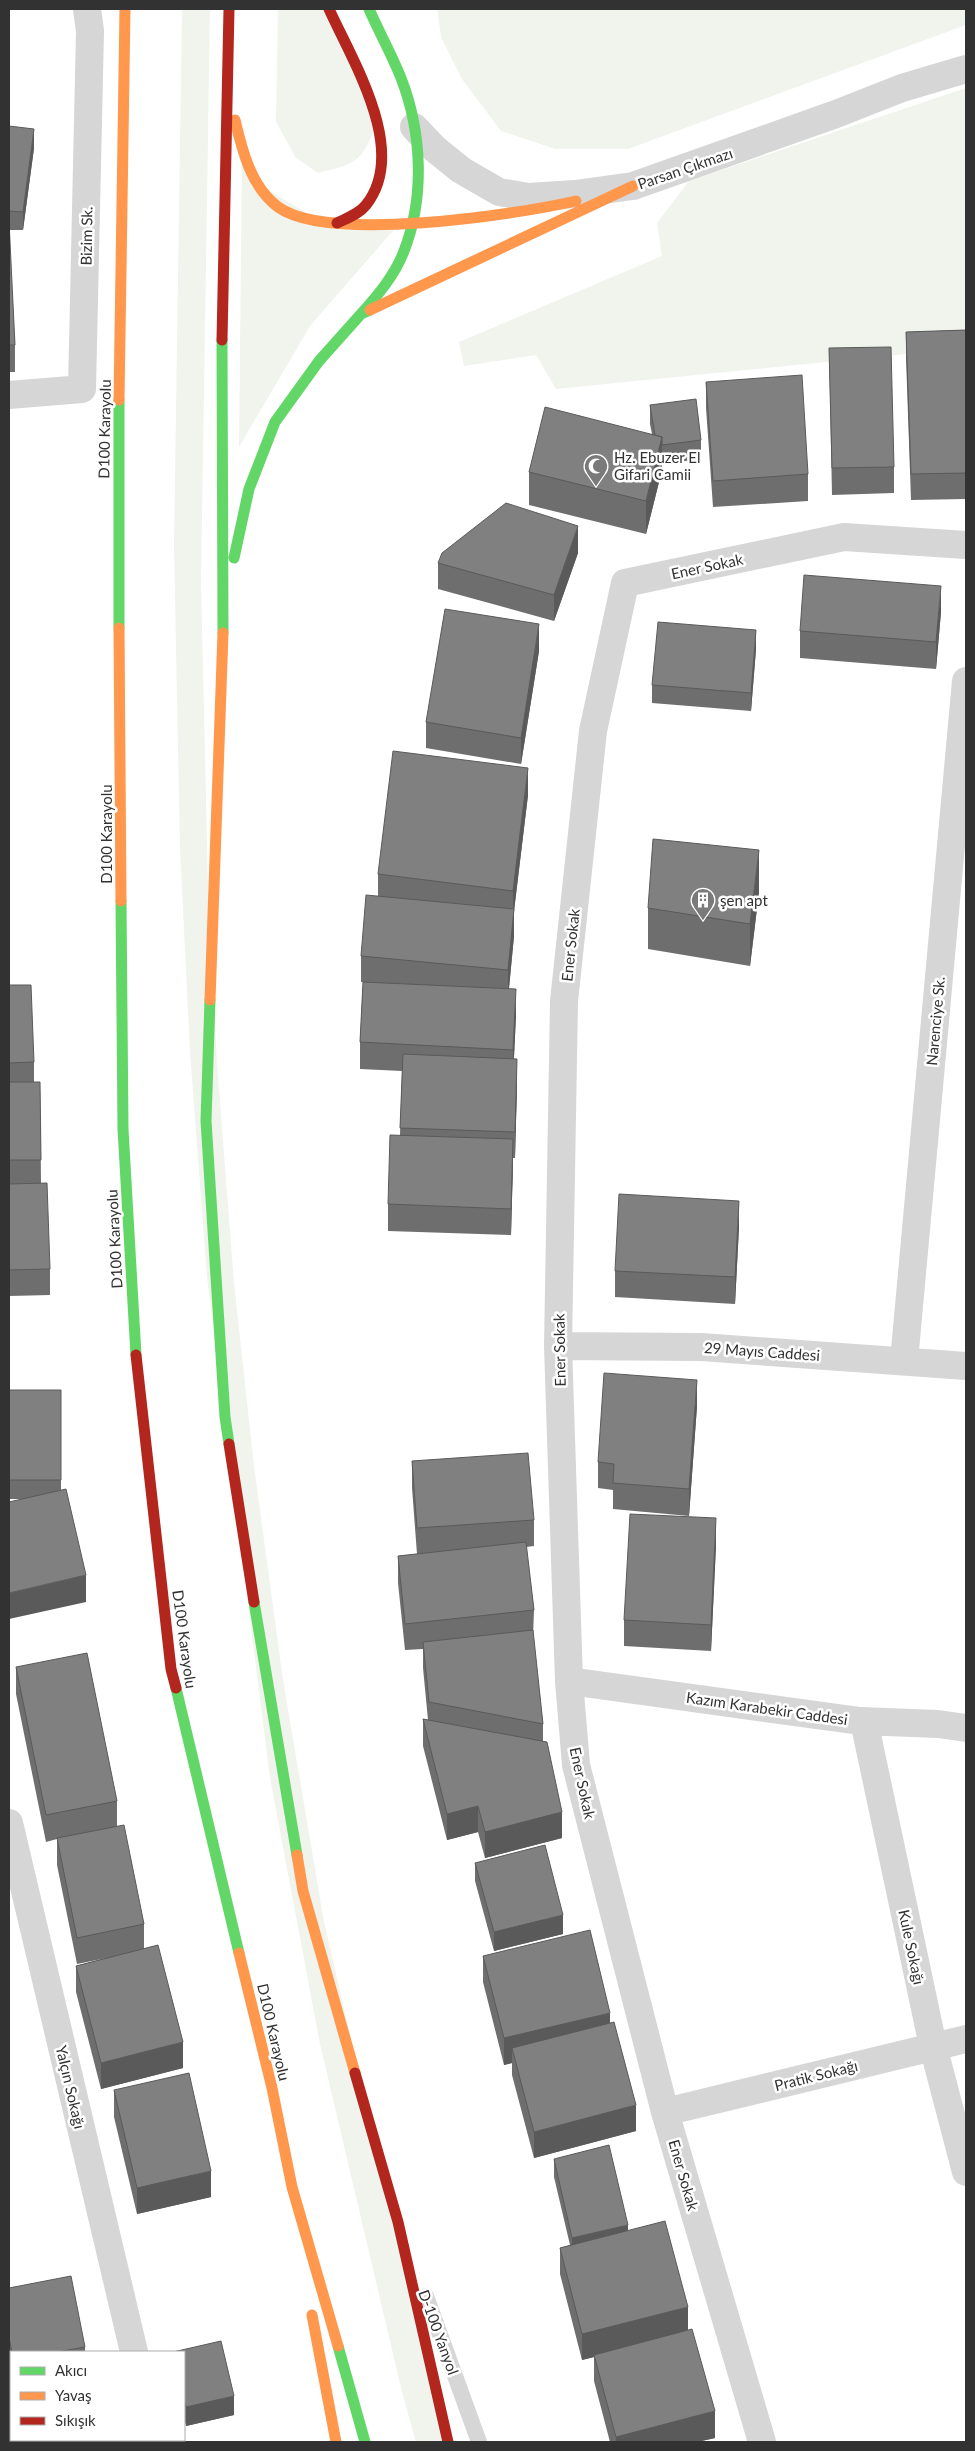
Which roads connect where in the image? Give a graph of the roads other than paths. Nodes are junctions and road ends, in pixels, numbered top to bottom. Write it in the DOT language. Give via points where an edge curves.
graph roads {
  1 [pos="87,9"];
  2 [pos="125,9"];
  3 [pos="230,9"];
  4 [pos="329,9"];
  5 [pos="368,9"];
  6 [pos="391,30"];
  7 [pos="394,65"];
  8 [pos="966,69"];
  9 [pos="414,127"];
  10 [pos="633,186"];
  11 [pos="412,222"];
  12 [pos="337,223"];
  13 [pos="361,314"];
  14 [pos="9,395"];
  15 [pos="966,545"];
  16 [pos="223,647"];
  17 [pos="966,681"];
  18 [pos="558,1346"];
  19 [pos="904,1361"];
  20 [pos="966,1366"];
  21 [pos="569,1681"];
  22 [pos="864,1721"];
  23 [pos="966,1728"];
  24 [pos="9,1823"];
  25 [pos="966,2039"];
  26 [pos="933,2046"];
  27 [pos="665,2112"];
  28 [pos="966,2172"];
  29 [pos="292,2187"];
  30 [pos="398,2222"];
  31 [pos="308,2285"];
  32 [pos="311,2304"];
  33 [pos="134,2351"];
  34 [pos="336,2442"];
  35 [pos="365,2442"];
  36 [pos="448,2442"];
  37 [pos="479,2442"];
  38 [pos="762,2442"];
  1 -- 14 [label="street, Bizim Sk." via="90,31 82,389"];
  2 -- 29 [label="main road, D100 Karayolu" via="118,488 123,1129 136,1358 171,1669 272,2088"];
  3 -- 12 [label="main road" via="233,108 242,149 254,177 266,196 286,212 315,223"];
  3 -- 16 [label="main road" via="221,364"];
  4 -- 12 [label="main road" via="378,122 382,159 376,188 368,204"];
  5 -- 7 [label="main road"];
  6 -- 7 [label="main road"];
  7 -- 9 [label="main road" via="405,88"];
  8 -- 10 [label="street, Parsan Çıkmazı" via="902,88 827,118"];
  9 -- 10 [label="street, Parsan Çıkmazı" via="461,170 499,192 543,198"];
  9 -- 11 [label="main road" via="417,184"];
  10 -- 11 [label="main road" via="528,211"];
  10 -- 13 [label="main road"];
  11 -- 12 [label="main road"];
  11 -- 13 [label="main road" via="404,251 392,275"];
  13 -- 16 [label="main road" via="294,394 275,422 264,448 249,489 239,532 228,591"];
  15 -- 18 [label="street, Ener Sokak" via="844,537 625,583 593,732 564,1001"];
  16 -- 30 [label="main road" via="206,1121 224,1417 303,1891"];
  17 -- 19 [label="street, Narenciye Sk."];
  18 -- 19 [label="street, 29 Mayıs Caddesi" via="701,1347"];
  18 -- 21 [label="street, Ener Sokak"];
  19 -- 20 [label="street, 29 Mayıs Caddesi"];
  21 -- 22 [label="street, Kazım Karabekir Caddesi"];
  21 -- 27 [label="street, Ener Sokak" via="576,1765"];
  22 -- 23 [label="street, Kazım Karabekir Caddesi"];
  22 -- 26 [label="street, Kule Sokağı"];
  24 -- 33 [label="street, Yalçın Sokağı"];
  25 -- 26 [label="street, Pratik Sokağı"];
  26 -- 27 [label="street, Pratik Sokağı"];
  26 -- 28 [label="street, Kule Sokağı"];
  27 -- 38 [label="street, Ener Sokak"];
  29 -- 31 [label="main road"];
  29 -- 35 [label="main road, D100 Karayolu"];
  30 -- 36 [label="main road"];
  30 -- 37 [label="lane, D-100 Yanyol"];
  32 -- 34 [label="main road"];
}
